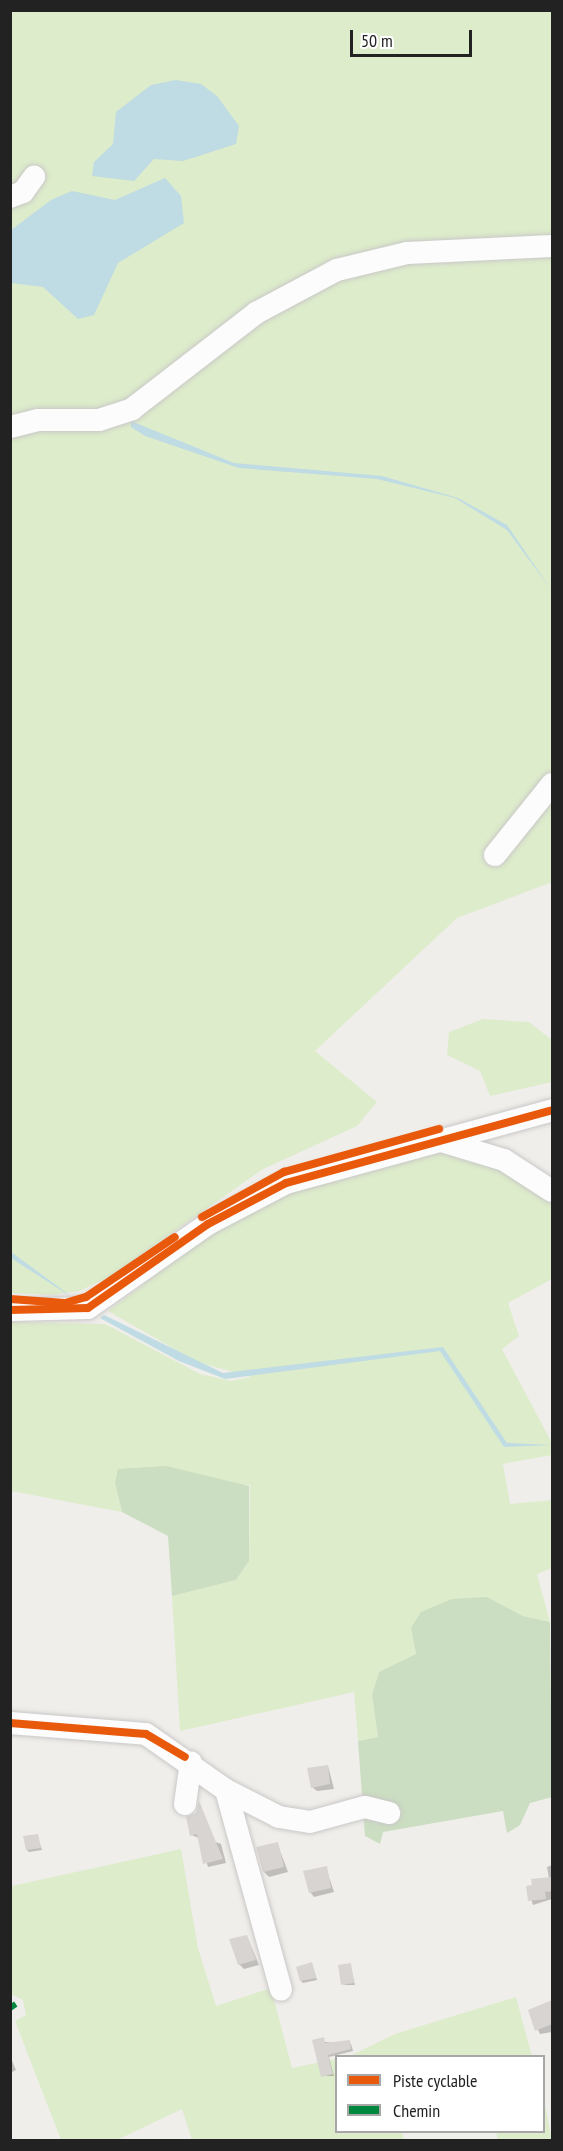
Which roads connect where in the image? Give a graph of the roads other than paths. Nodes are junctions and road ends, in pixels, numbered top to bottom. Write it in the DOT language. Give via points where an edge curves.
graph roads {
  1 [pos="34,177"];
  2 [pos="10,197"];
  3 [pos="552,246"];
  4 [pos="10,426"];
  5 [pos="552,784"];
  6 [pos="495,855"];
  7 [pos="552,1110"];
  8 [pos="438,1140"];
  9 [pos="552,1191"];
  10 [pos="10,1310"];
  11 [pos="10,1723"];
  12 [pos="188,1759"];
  13 [pos="225,1790"];
  14 [pos="185,1804"];
  15 [pos="389,1813"];
  16 [pos="281,1990"];
  1 -- 2 [label="street" via="23,192"];
  3 -- 4 [label="street" via="407,253 337,270 256,313 132,409 99,420 38,420"];
  5 -- 6 [label="street"];
  7 -- 8 [label="street"];
  8 -- 9 [label="street" via="504,1160"];
  8 -- 10 [label="street" via="286,1183 243,1203 88,1308"];
  11 -- 12 [label="street" via="146,1734"];
  12 -- 13 [label="street"];
  12 -- 14 [label="street"];
  13 -- 15 [label="street" via="279,1817 310,1822 364,1807"];
  13 -- 16 [label="street"];
}
